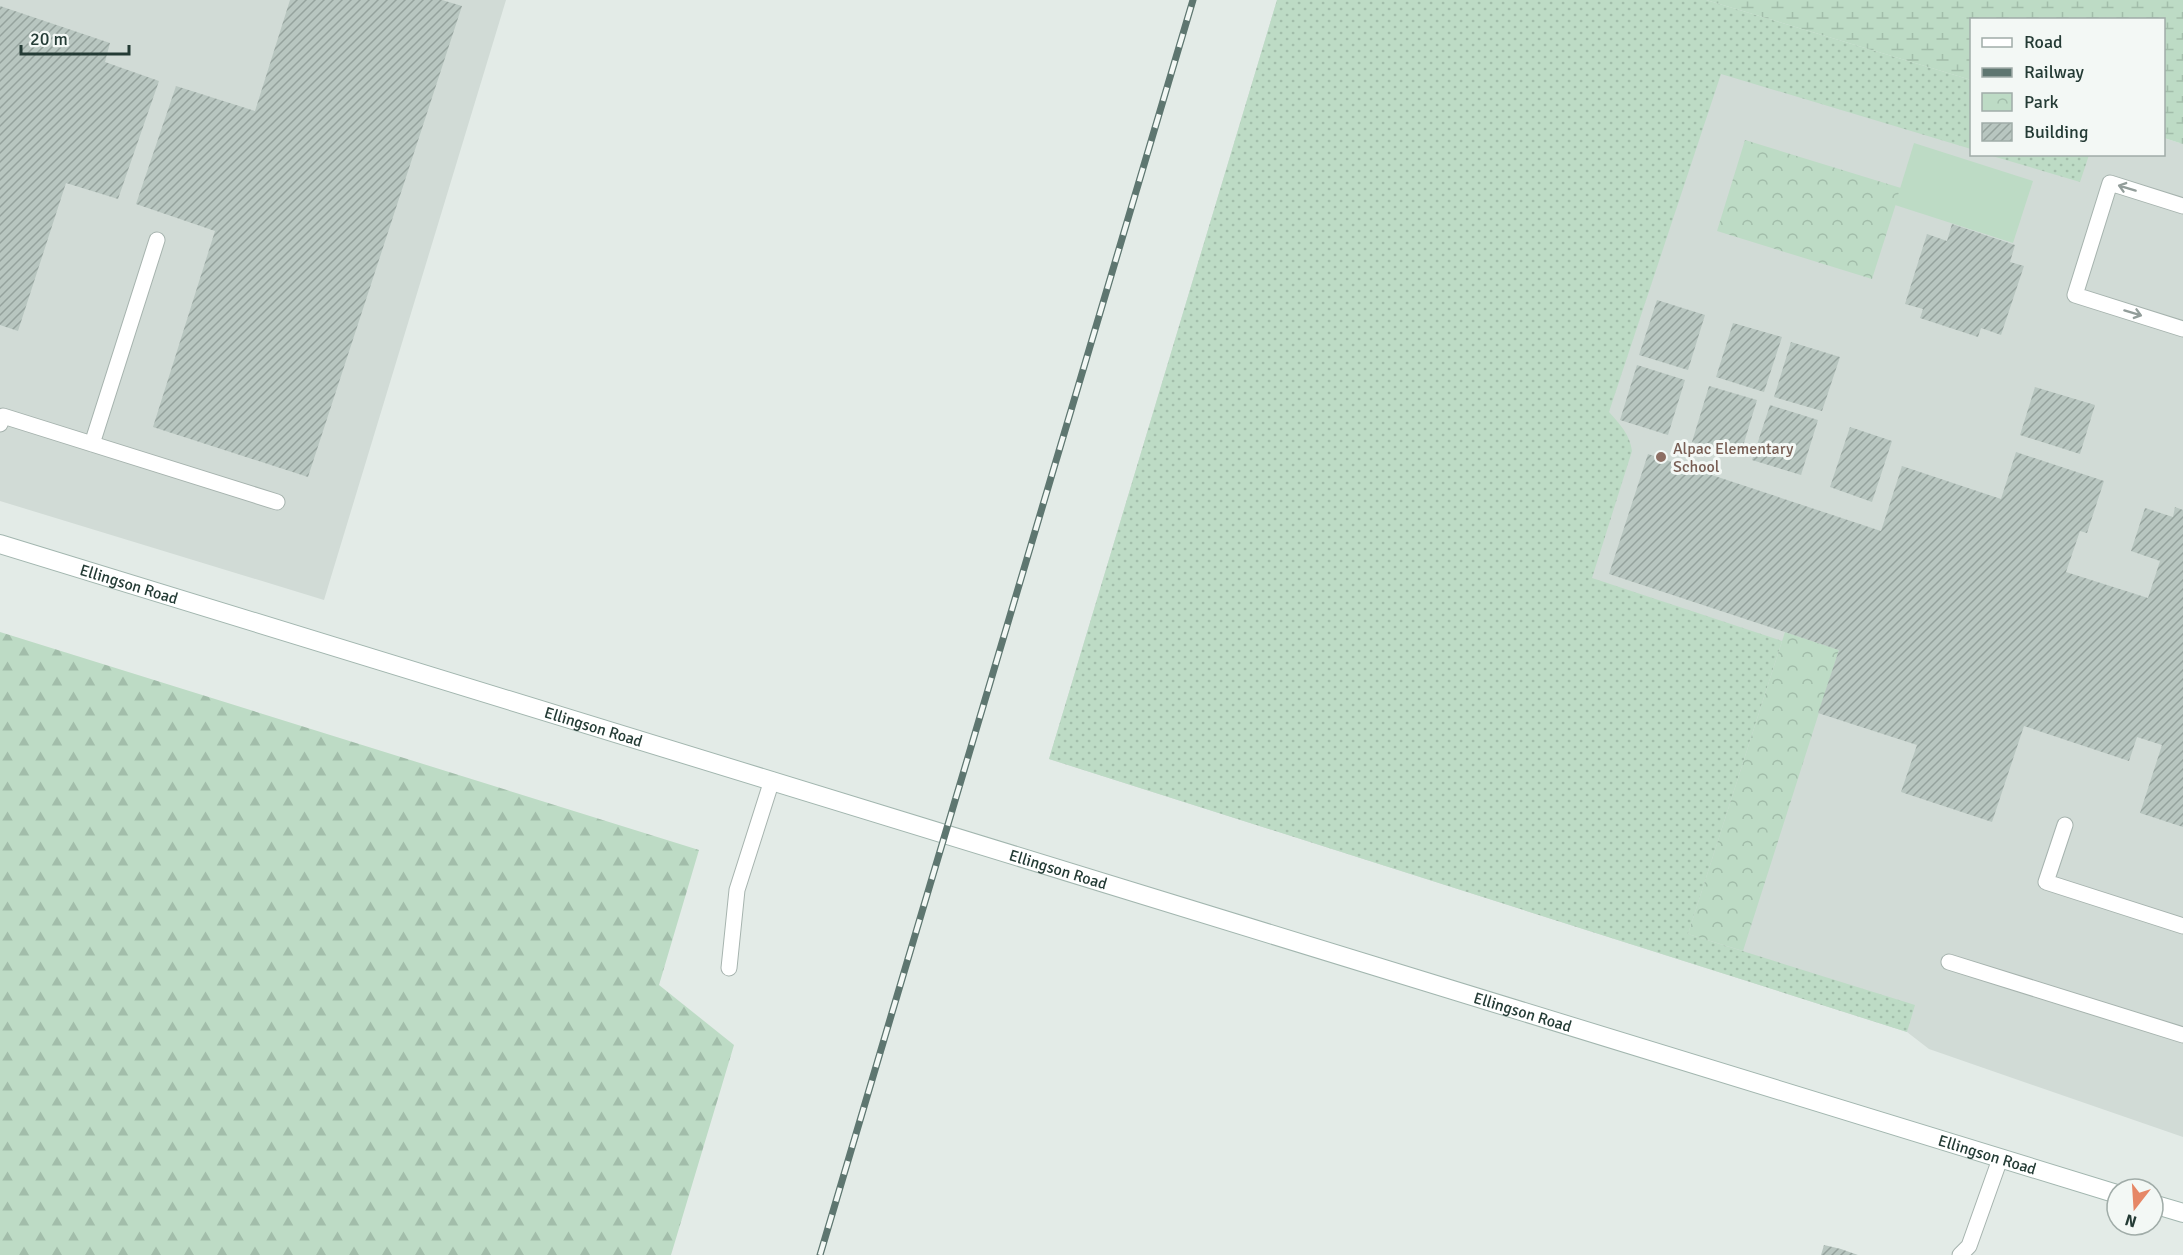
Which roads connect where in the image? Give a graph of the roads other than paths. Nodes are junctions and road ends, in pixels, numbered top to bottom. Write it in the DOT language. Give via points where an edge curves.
graph roads {
  1 [pos="2183,206"];
  2 [pos="157,240"];
  3 [pos="2183,329"];
  4 [pos="1,419"];
  5 [pos="92,444"];
  6 [pos="277,502"];
  7 [pos="0,544"];
  8 [pos="772,780"];
  9 [pos="2064,825"];
  10 [pos="2183,926"];
  11 [pos="1949,962"];
  12 [pos="729,968"];
  13 [pos="2183,1035"];
  14 [pos="2000,1159"];
  15 [pos="2105,1190"];
  16 [pos="2165,1208"];
  17 [pos="2183,1213"];
  18 [pos="1959,1255"];
  1 -- 3 [label="lane, one-way" via="2110,183 2075,295"];
  2 -- 5 [label="lane"];
  4 -- 5 [label="lane"];
  5 -- 6 [label="lane"];
  7 -- 8 [label="main road, Ellingson Road"];
  8 -- 12 [label="lane" via="737,890"];
  8 -- 14 [label="main road, Ellingson Road"];
  9 -- 10 [label="lane" via="2046,882"];
  11 -- 13 [label="lane"];
  14 -- 15 [label="main road, Ellingson Road"];
  14 -- 18 [label="lane" via="1969,1246"];
  16 -- 17 [label="main road"];
}
